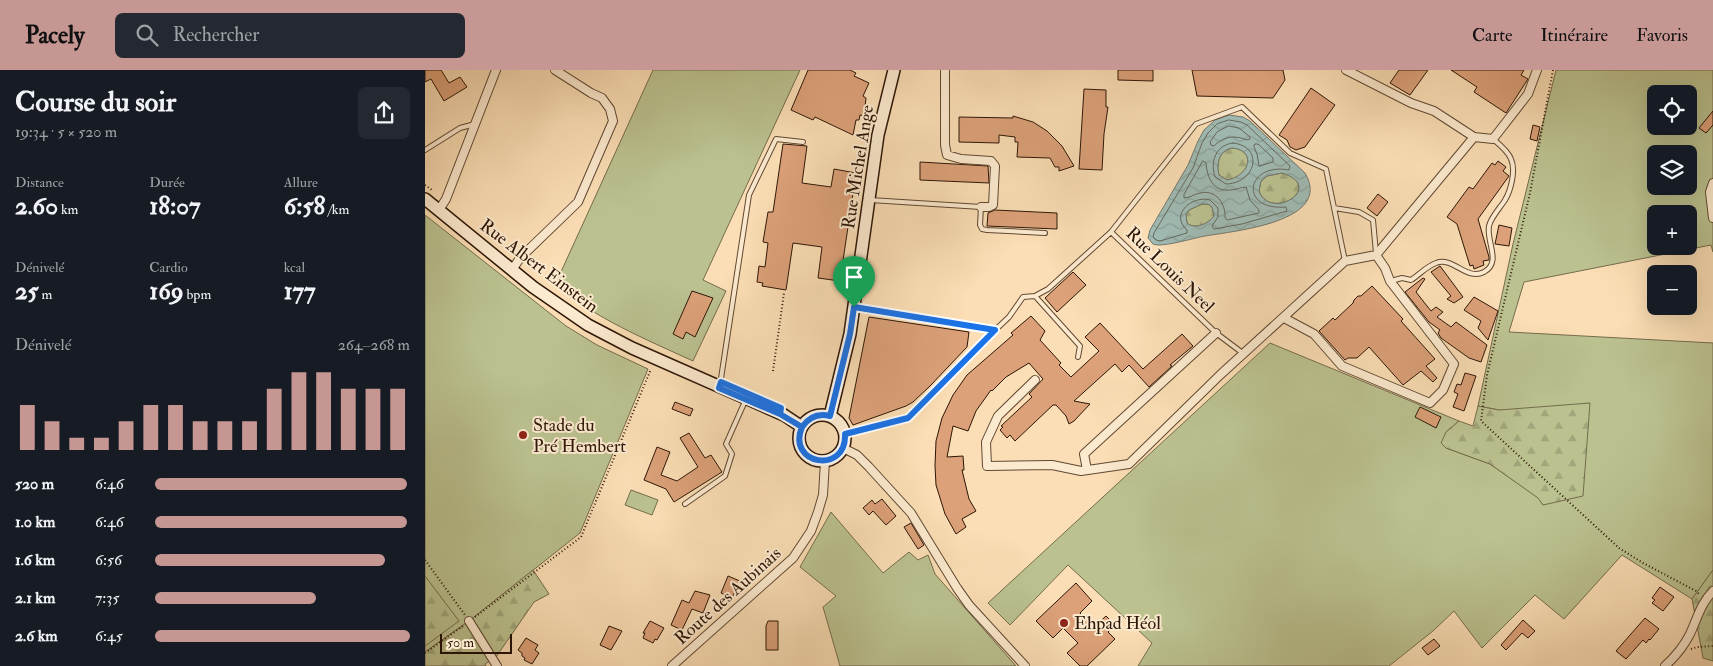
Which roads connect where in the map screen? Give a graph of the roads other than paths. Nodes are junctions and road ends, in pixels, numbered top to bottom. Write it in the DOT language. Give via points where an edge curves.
graph roads {
  1 [pos="496,70"];
  2 [pos="555,70"];
  3 [pos="894,70"];
  4 [pos="1346,70"];
  5 [pos="1537,70"];
  6 [pos="945,71"];
  7 [pos="475,124"];
  8 [pos="1474,137"];
  9 [pos="1493,139"];
  10 [pos="803,142"];
  11 [pos="425,150"];
  12 [pos="1713,183"];
  13 [pos="425,199"];
  14 [pos="870,200"];
  15 [pos="981,207"];
  16 [pos="1334,208"];
  17 [pos="439,210"];
  18 [pos="1713,218"];
  19 [pos="1111,232"];
  20 [pos="1045,233"];
  21 [pos="1376,255"];
  22 [pos="1345,261"];
  23 [pos="512,270"];
  24 [pos="1390,281"];
  25 [pos="1035,296"];
  26 [pos="854,307"];
  27 [pos="1284,318"];
  28 [pos="995,330"];
  29 [pos="1216,333"];
  30 [pos="1244,354"];
  31 [pos="1078,357"];
  32 [pos="1035,380"];
  33 [pos="719,388"];
  34 [pos="746,400"];
  35 [pos="830,416"];
  36 [pos="802,427"];
  37 [pos="845,434"];
  38 [pos="843,448"];
  39 [pos="825,461"];
  40 [pos="1087,470"];
  41 [pos="685,504"];
  42 [pos="1713,591"];
  43 [pos="469,621"];
  44 [pos="497,666"];
  45 [pos="672,666"];
  46 [pos="1025,666"];
  47 [pos="1665,666"];
  1 -- 7 [label="street"];
  2 -- 23 [label="street" via="603,98 613,121 578,202 520,258"];
  3 -- 14 [label="street, Rue Michel Ange" via="878,135"];
  4 -- 8 [label="street" via="1434,111"];
  5 -- 9 [label="street" via="1528,94"];
  6 -- 15 [label="street" via="946,153 956,158 991,161 995,166 993,205"];
  7 -- 11 [label="lane" via="460,128"];
  7 -- 17 [label="street"];
  8 -- 9 [label="street"];
  8 -- 21 [label="street"];
  9 -- 24 [label="lane" via="1511,158 1513,170 1507,198 1489,224 1488,236 1494,259 1491,266 1474,274 1446,262 1437,262 1411,280"];
  10 -- 33 [label="lane" via="776,138 749,195"];
  12 -- 18 [label="street"];
  13 -- 17 [label="street, Rue Albert Einstein"];
  14 -- 15 [label="lane"];
  14 -- 26 [label="street, Rue Michel Ange"];
  15 -- 20 [label="lane" via="982,229"];
  16 -- 19 [label="lane" via="1326,169 1290,153 1242,107 1196,124"];
  16 -- 21 [label="lane" via="1359,212 1373,220"];
  16 -- 22 [label="lane"];
  17 -- 23 [label="street, Rue Albert Einstein"];
  19 -- 25 [label="lane, Rue Louis Neel" via="1048,289"];
  19 -- 29 [label="lane, Rue Louis Neel"];
  21 -- 22 [label="street"];
  21 -- 24 [label="street"];
  22 -- 27 [label="street"];
  23 -- 33 [label="street, Rue Albert Einstein" via="587,325"];
  24 -- 27 [label="street" via="1454,364 1443,390 1430,403 1342,366 1314,334"];
  25 -- 28 [label="lane, Rue Louis Neel" via="1023,297"];
  25 -- 31 [label="lane" via="1080,346"];
  26 -- 28 [label="lane"];
  26 -- 35 [label="street, Rue Michel Ange"];
  27 -- 30 [label="street"];
  28 -- 37 [label="lane, Rue Louis Neel" via="908,418"];
  29 -- 30 [label="lane, Rue Louis Neel"];
  29 -- 40 [label="street" via="1084,454"];
  30 -- 40 [label="street" via="1129,464"];
  32 -- 40 [label="street" via="998,416 985,442 987,466 1052,465"];
  33 -- 34 [label="street, Rue Albert Einstein"];
  34 -- 36 [label="street, Rue Albert Einstein" via="784,415"];
  34 -- 41 [label="lane" via="726,444 733,454 725,476"];
  35 -- 36 [label="street" via="818,415"];
  35 -- 37 [label="street" via="840,422"];
  36 -- 39 [label="street" via="799,438 802,449 812,458"];
  37 -- 38 [label="street"];
  38 -- 39 [label="street" via="834,458"];
  38 -- 46 [label="street" via="857,455 911,513 969,605"];
  39 -- 45 [label="street, Route des Aubinais" via="819,512 793,558"];
  42 -- 47 [label="street" via="1705,599 1677,655"];
  43 -- 44 [label="street"];
}
